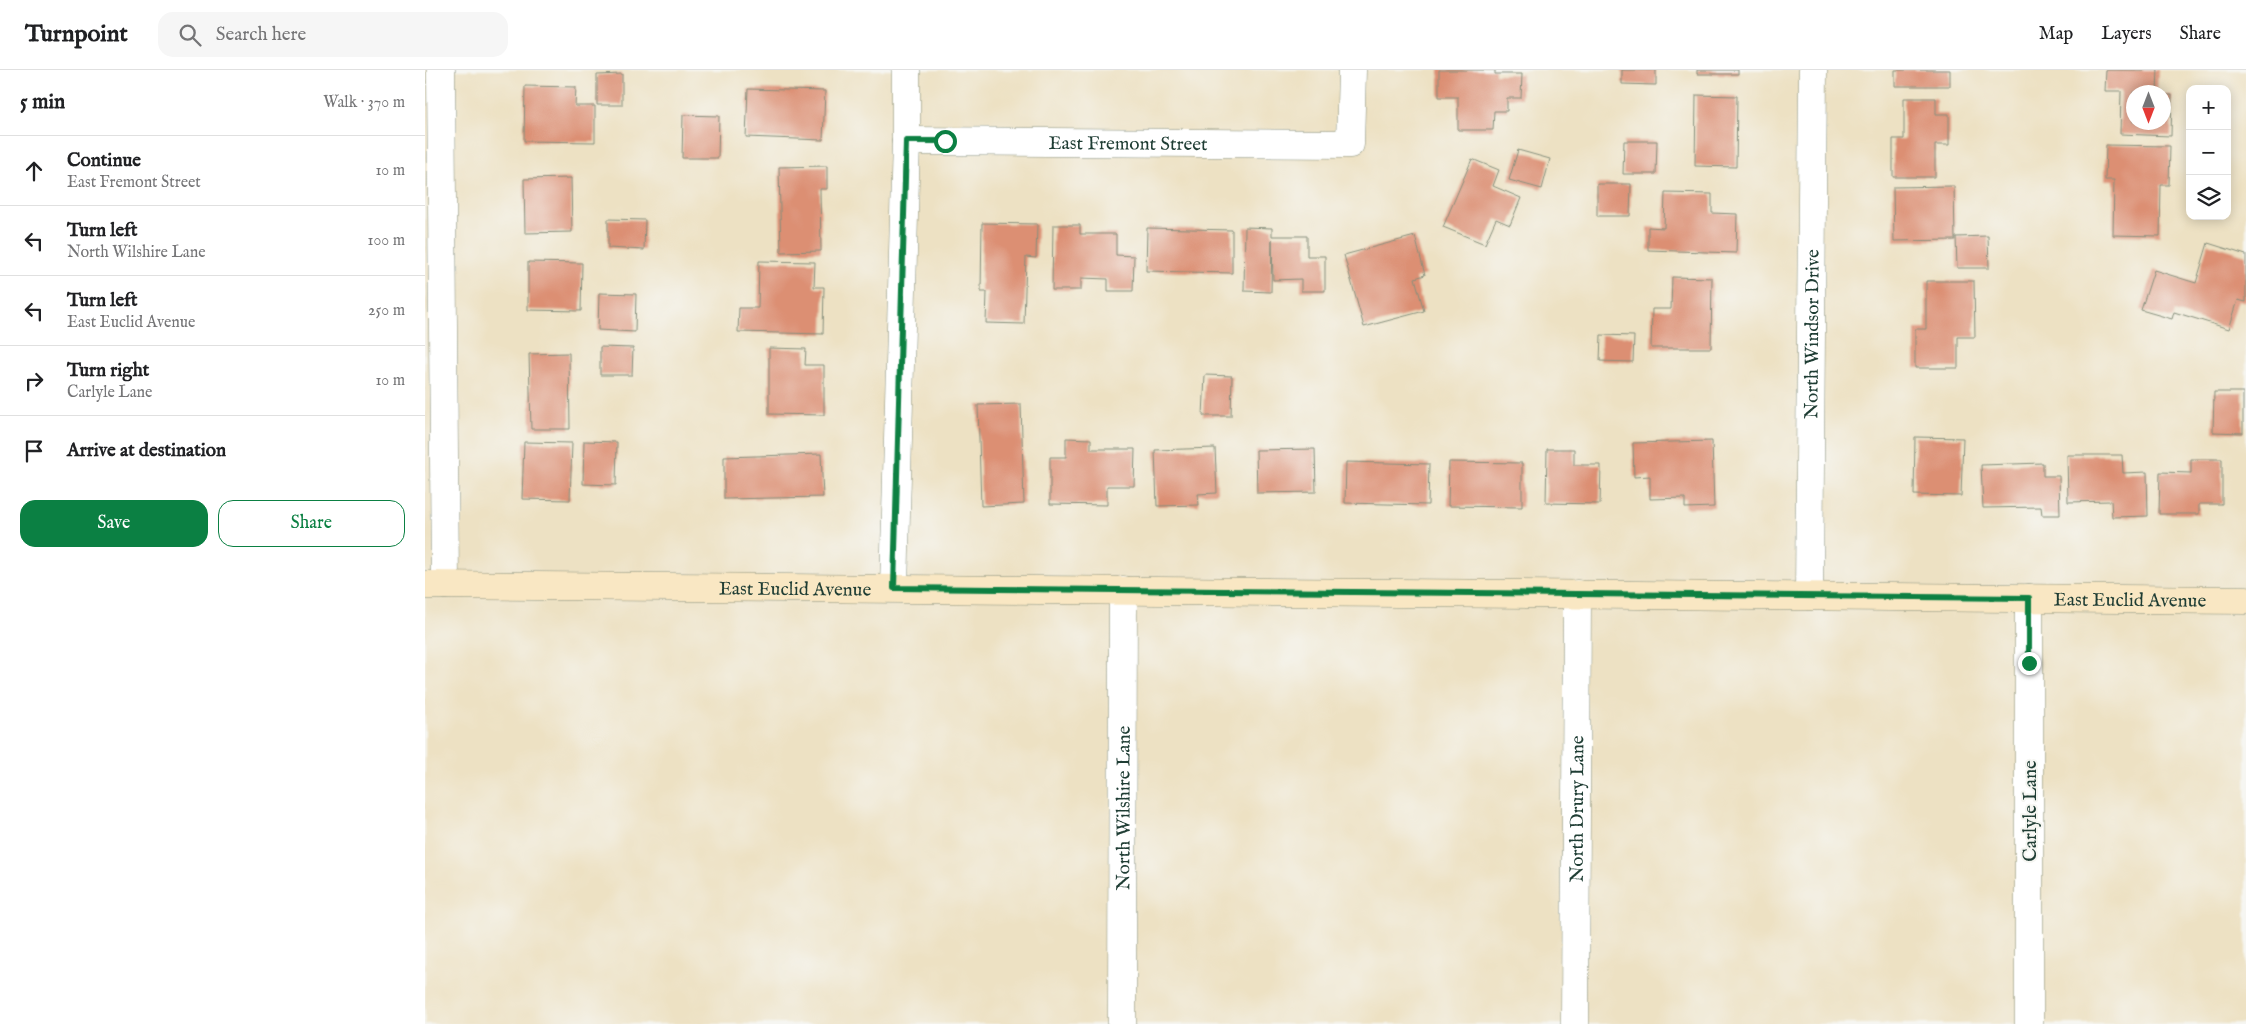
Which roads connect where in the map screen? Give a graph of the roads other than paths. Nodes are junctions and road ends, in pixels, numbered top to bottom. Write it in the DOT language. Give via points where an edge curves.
graph roads {
  1 [pos="441,70"];
  2 [pos="906,70"];
  3 [pos="1352,70"];
  4 [pos="1813,70"];
  5 [pos="906,141"];
  6 [pos="435,585"];
  7 [pos="894,588"];
  8 [pos="1123,590"];
  9 [pos="1577,594"];
  10 [pos="1809,596"];
  11 [pos="2029,598"];
  12 [pos="2246,600"];
  13 [pos="1122,1024"];
  14 [pos="1575,1024"];
  15 [pos="2029,1024"];
  1 -- 6 [label="street"];
  2 -- 5 [label="street"];
  3 -- 5 [label="street, East Fremont Street" via="1350,144"];
  4 -- 10 [label="street, North Windsor Drive"];
  5 -- 7 [label="street"];
  6 -- 7 [label="main road, East Euclid Avenue"];
  7 -- 8 [label="main road, East Euclid Avenue"];
  8 -- 9 [label="main road, East Euclid Avenue"];
  8 -- 13 [label="street, North Wilshire Lane"];
  9 -- 10 [label="main road, East Euclid Avenue"];
  9 -- 14 [label="street, North Drury Lane"];
  10 -- 11 [label="main road, East Euclid Avenue"];
  11 -- 12 [label="main road, East Euclid Avenue"];
  11 -- 15 [label="street, Carlyle Lane"];
}
